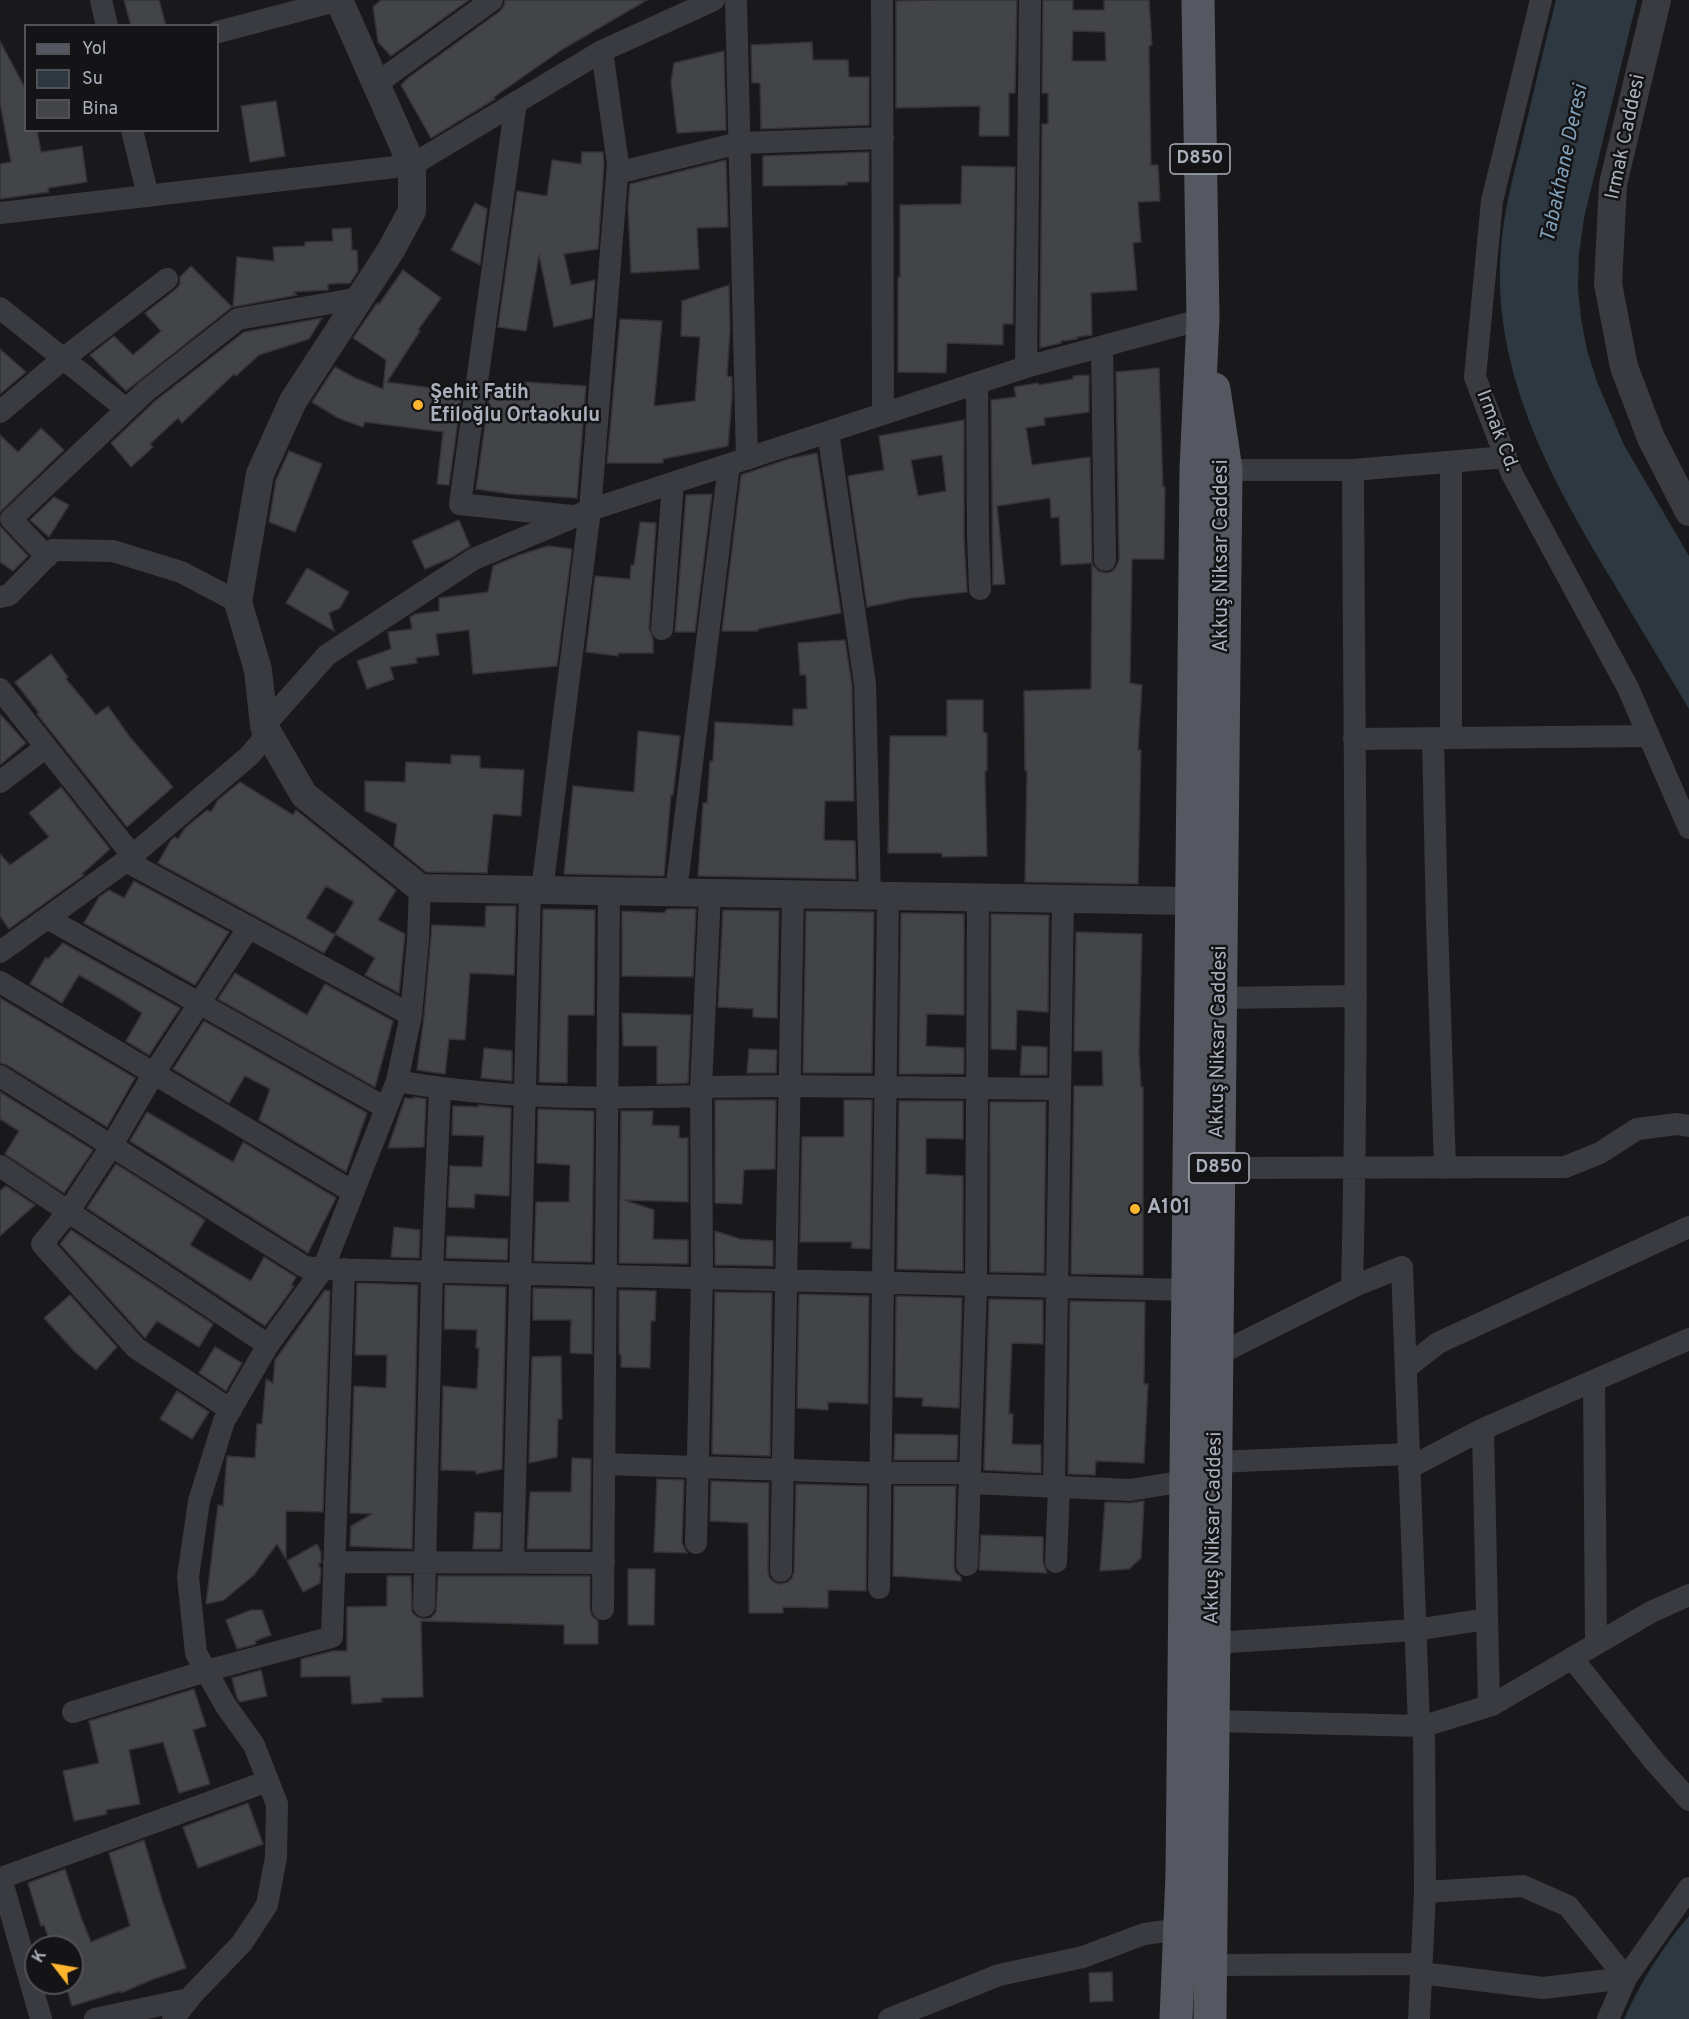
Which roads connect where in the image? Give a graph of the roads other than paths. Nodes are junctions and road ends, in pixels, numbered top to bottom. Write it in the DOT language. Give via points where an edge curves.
graph roads {
  1 [pos="101,0"];
  2 [pos="339,0"];
  3 [pos="492,0"];
  4 [pos="714,0"];
  5 [pos="736,0"];
  6 [pos="882,0"];
  7 [pos="1030,0"];
  8 [pos="1198,0"];
  9 [pos="1541,0"];
  10 [pos="1657,0"];
  11 [pos="107,24"];
  12 [pos="219,32"];
  13 [pos="602,51"];
  14 [pos="376,84"];
  15 [pos="516,102"];
  16 [pos="132,132"];
  17 [pos="883,138"];
  18 [pos="739,143"];
  19 [pos="412,165"];
  20 [pos="617,173"];
  21 [pos="148,196"];
  22 [pos="0,213"];
  23 [pos="167,279"];
  24 [pos="360,298"];
  25 [pos="0,308"];
  26 [pos="1203,319"];
  27 [pos="1102,346"];
  28 [pos="63,358"];
  29 [pos="1026,367"];
  30 [pos="977,384"];
  31 [pos="126,409"];
  32 [pos="0,412"];
  33 [pos="883,414"];
  34 [pos="828,432"];
  35 [pos="1506,457"];
  36 [pos="738,462"];
  37 [pos="1451,462"];
  38 [pos="1226,470"];
  39 [pos="1353,470"];
  40 [pos="673,483"];
  41 [pos="1689,512"];
  42 [pos="582,513"];
  43 [pos="46,557"];
  44 [pos="1105,560"];
  45 [pos="980,589"];
  46 [pos="0,597"];
  47 [pos="238,602"];
  48 [pos="662,629"];
  49 [pos="0,689"];
  50 [pos="264,726"];
  51 [pos="1648,736"];
  52 [pos="1442,738"];
  53 [pos="1354,739"];
  54 [pos="46,747"];
  55 [pos="0,782"];
  56 [pos="1689,828"];
  57 [pos="129,858"];
  58 [pos="420,888"];
  59 [pos="536,890"];
  60 [pos="609,891"];
  61 [pos="676,892"];
  62 [pos="710,893"];
  63 [pos="793,894"];
  64 [pos="879,896"];
  65 [pos="978,898"];
  66 [pos="1063,899"];
  67 [pos="1191,901"];
  68 [pos="47,918"];
  69 [pos="249,927"];
  70 [pos="1,950"];
  71 [pos="0,982"];
  72 [pos="1356,996"];
  73 [pos="1221,998"];
  74 [pos="199,1003"];
  75 [pos="411,1016"];
  76 [pos="154,1073"];
  77 [pos="0,1076"];
  78 [pos="397,1081"];
  79 [pos="789,1086"];
  80 [pos="886,1087"];
  81 [pos="976,1088"];
  82 [pos="440,1089"];
  83 [pos="1060,1089"];
  84 [pos="702,1091"];
  85 [pos="524,1096"];
  86 [pos="609,1098"];
  87 [pos="386,1108"];
  88 [pos="1689,1126"];
  89 [pos="112,1145"];
  90 [pos="0,1166"];
  91 [pos="1219,1168"];
  92 [pos="1355,1168"];
  93 [pos="1445,1168"];
  94 [pos="353,1192"];
  95 [pos="68,1212"];
  96 [pos="1689,1227"];
  97 [pos="333,1269"];
  98 [pos="432,1272"];
  99 [pos="520,1274"];
  100 [pos="606,1276"];
  101 [pos="702,1279"];
  102 [pos="786,1281"];
  103 [pos="883,1283"];
  104 [pos="975,1286"];
  105 [pos="1352,1287"];
  106 [pos="1057,1288"];
  107 [pos="1187,1290"];
  108 [pos="1689,1339"];
  109 [pos="268,1345"];
  110 [pos="1217,1355"];
  111 [pos="1406,1368"];
  112 [pos="1594,1381"];
  113 [pos="231,1410"];
  114 [pos="1483,1430"];
  115 [pos="1409,1461"];
  116 [pos="1216,1462"];
  117 [pos="604,1464"];
  118 [pos="698,1467"];
  119 [pos="783,1470"];
  120 [pos="880,1473"];
  121 [pos="970,1478"];
  122 [pos="1185,1481"];
  123 [pos="1057,1487"];
  124 [pos="696,1543"];
  125 [pos="334,1562"];
  126 [pos="425,1562"];
  127 [pos="513,1562"];
  128 [pos="1056,1562"];
  129 [pos="604,1563"];
  130 [pos="967,1565"];
  131 [pos="781,1571"];
  132 [pos="879,1588"];
  133 [pos="1689,1595"];
  134 [pos="424,1606"];
  135 [pos="603,1609"];
  136 [pos="1487,1618"];
  137 [pos="1415,1630"];
  138 [pos="1214,1643"];
  139 [pos="1596,1644"];
  140 [pos="1572,1658"];
  141 [pos="206,1671"];
  142 [pos="1489,1706"];
  143 [pos="73,1712"];
  144 [pos="1213,1721"];
  145 [pos="1422,1726"];
  146 [pos="268,1781"];
  147 [pos="1689,1800"];
  148 [pos="1689,1888"];
  149 [pos="1425,1892"];
  150 [pos="1201,1943"];
  151 [pos="1421,1969"];
  152 [pos="1626,1978"];
  153 [pos="189,1999"];
  154 [pos="41,2019"];
  155 [pos="95,2019"];
  156 [pos="173,2019"];
  157 [pos="889,2019"];
  158 [pos="1176,2019"];
  159 [pos="1210,2019"];
  160 [pos="1419,2019"];
  161 [pos="1608,2019"];
  1 -- 11 [label="street"];
  2 -- 12 [label="street"];
  2 -- 14 [label="street"];
  3 -- 14 [label="street"];
  4 -- 13 [label="street"];
  5 -- 18 [label="street"];
  6 -- 17 [label="street"];
  7 -- 29 [label="street"];
  8 -- 26 [label="main road, Akkuş Niksar Caddesi / D850"];
  9 -- 35 [label="street, Irmak Cd." via="1492,201 1475,377"];
  10 -- 41 [label="street, Irmak Caddesi" via="1613,184 1608,284 1624,367 1651,438"];
  13 -- 15 [label="street"];
  13 -- 20 [label="street"];
  14 -- 19 [label="street"];
  15 -- 19 [label="street"];
  15 -- 42 [label="street" via="460,504"];
  16 -- 21 [label="street"];
  17 -- 18 [label="street"];
  17 -- 33 [label="street"];
  18 -- 20 [label="street"];
  18 -- 36 [label="street"];
  19 -- 21 [label="street"];
  19 -- 24 [label="street" via="412,211"];
  20 -- 42 [label="street"];
  21 -- 22 [label="street"];
  23 -- 28 [label="street"];
  24 -- 31 [label="street" via="238,319"];
  24 -- 47 [label="street" via="293,401 260,474"];
  25 -- 28 [label="street"];
  26 -- 27 [label="street"];
  26 -- 38 [label="main road, Akkuş Niksar Caddesi / D850"];
  26 -- 67 [label="main road, Akkuş Niksar Caddesi / D850" via="1196,469"];
  27 -- 29 [label="street"];
  27 -- 44 [label="street"];
  28 -- 31 [label="street"];
  28 -- 32 [label="street"];
  29 -- 30 [label="street"];
  30 -- 33 [label="street"];
  30 -- 45 [label="street"];
  31 -- 43 [label="street" via="11,519"];
  33 -- 34 [label="street"];
  34 -- 36 [label="street"];
  34 -- 64 [label="street" via="865,684"];
  35 -- 37 [label="street"];
  35 -- 51 [label="street, Irmak Cd." via="1628,688"];
  36 -- 40 [label="street"];
  36 -- 61 [label="street"];
  37 -- 39 [label="street"];
  37 -- 52 [label="street"];
  38 -- 39 [label="street"];
  38 -- 73 [label="main road, Akkuş Niksar Caddesi / D850"];
  39 -- 53 [label="street"];
  40 -- 42 [label="street"];
  40 -- 48 [label="street"];
  42 -- 50 [label="street" via="474,559 327,656"];
  42 -- 59 [label="street"];
  43 -- 46 [label="street" via="9,595"];
  43 -- 47 [label="street" via="53,550 113,551 181,572"];
  47 -- 50 [label="street" via="258,670"];
  49 -- 54 [label="street"];
  50 -- 57 [label="street" via="262,741 249,756"];
  50 -- 58 [label="street" via="304,795"];
  51 -- 52 [label="street"];
  51 -- 56 [label="street, Irmak Cd."];
  52 -- 53 [label="street"];
  52 -- 93 [label="street" via="1437,922"];
  53 -- 72 [label="street"];
  54 -- 55 [label="street"];
  54 -- 57 [label="street"];
  57 -- 68 [label="street"];
  57 -- 69 [label="street"];
  58 -- 59 [label="street"];
  58 -- 75 [label="street"];
  59 -- 60 [label="street"];
  59 -- 85 [label="street"];
  60 -- 61 [label="street"];
  60 -- 86 [label="street"];
  61 -- 62 [label="street"];
  62 -- 63 [label="street"];
  62 -- 84 [label="street"];
  63 -- 64 [label="street"];
  63 -- 79 [label="street"];
  64 -- 65 [label="street"];
  64 -- 80 [label="street"];
  65 -- 66 [label="street"];
  65 -- 81 [label="street"];
  66 -- 67 [label="street"];
  66 -- 83 [label="street"];
  67 -- 107 [label="main road, Akkuş Niksar Caddesi / D850"];
  68 -- 70 [label="street"];
  68 -- 74 [label="street"];
  69 -- 74 [label="street"];
  69 -- 75 [label="street"];
  71 -- 76 [label="street"];
  72 -- 73 [label="street"];
  72 -- 92 [label="street"];
  73 -- 91 [label="main road, Akkuş Niksar Caddesi / D850"];
  74 -- 76 [label="street"];
  74 -- 87 [label="street"];
  75 -- 78 [label="street"];
  76 -- 89 [label="street"];
  76 -- 94 [label="street"];
  77 -- 89 [label="street"];
  78 -- 82 [label="street"];
  78 -- 87 [label="street"];
  79 -- 80 [label="street"];
  79 -- 84 [label="street"];
  79 -- 102 [label="street"];
  80 -- 81 [label="street"];
  80 -- 103 [label="street"];
  81 -- 83 [label="street"];
  81 -- 104 [label="street"];
  82 -- 85 [label="street"];
  82 -- 98 [label="street"];
  83 -- 106 [label="street"];
  84 -- 86 [label="street"];
  84 -- 101 [label="street"];
  85 -- 86 [label="street"];
  85 -- 99 [label="street"];
  86 -- 100 [label="street"];
  87 -- 94 [label="street"];
  88 -- 93 [label="street" via="1637,1129 1600,1153 1565,1167"];
  89 -- 95 [label="street"];
  89 -- 97 [label="street" via="305,1267"];
  90 -- 95 [label="street"];
  91 -- 92 [label="street"];
  91 -- 110 [label="main road, Akkuş Niksar Caddesi / D850"];
  92 -- 93 [label="street"];
  92 -- 105 [label="street"];
  94 -- 97 [label="street"];
  95 -- 109 [label="street"];
  95 -- 113 [label="street" via="42,1244 136,1348"];
  96 -- 111 [label="street" via="1438,1343"];
  97 -- 98 [label="street"];
  97 -- 109 [label="street"];
  97 -- 125 [label="street"];
  98 -- 99 [label="street"];
  98 -- 126 [label="street"];
  99 -- 100 [label="street"];
  99 -- 127 [label="street"];
  100 -- 101 [label="street"];
  100 -- 117 [label="street"];
  101 -- 102 [label="street"];
  101 -- 118 [label="street"];
  102 -- 103 [label="street"];
  102 -- 119 [label="street"];
  103 -- 104 [label="street"];
  103 -- 120 [label="street"];
  104 -- 106 [label="street"];
  104 -- 121 [label="street"];
  105 -- 110 [label="street"];
  105 -- 111 [label="street" via="1402,1267"];
  106 -- 107 [label="street"];
  106 -- 123 [label="street"];
  107 -- 122 [label="main road, Akkuş Niksar Caddesi / D850"];
  108 -- 112 [label="street"];
  109 -- 113 [label="street"];
  110 -- 116 [label="main road, Akkuş Niksar Caddesi / D850"];
  111 -- 115 [label="street"];
  112 -- 114 [label="street"];
  112 -- 139 [label="street"];
  113 -- 141 [label="street" via="199,1501 188,1576 196,1653"];
  114 -- 115 [label="street"];
  114 -- 136 [label="street"];
  115 -- 116 [label="street"];
  115 -- 137 [label="street"];
  116 -- 138 [label="main road, Akkuş Niksar Caddesi / D850"];
  117 -- 118 [label="street"];
  117 -- 129 [label="street"];
  118 -- 119 [label="street"];
  118 -- 124 [label="street"];
  119 -- 120 [label="street"];
  119 -- 131 [label="street"];
  120 -- 121 [label="street"];
  120 -- 132 [label="street"];
  121 -- 123 [label="street"];
  121 -- 130 [label="street"];
  122 -- 123 [label="street" via="1130,1490"];
  122 -- 150 [label="main road, Akkuş Niksar Caddesi / D850"];
  123 -- 128 [label="street"];
  125 -- 126 [label="street"];
  125 -- 141 [label="street" via="332,1637"];
  126 -- 127 [label="street"];
  126 -- 134 [label="street"];
  127 -- 129 [label="street"];
  129 -- 135 [label="street"];
  133 -- 139 [label="street"];
  136 -- 137 [label="street"];
  136 -- 142 [label="street"];
  137 -- 138 [label="street"];
  137 -- 145 [label="street"];
  138 -- 144 [label="main road, Akkuş Niksar Caddesi / D850"];
  139 -- 140 [label="street"];
  140 -- 142 [label="street"];
  140 -- 147 [label="street"];
  141 -- 143 [label="street"];
  141 -- 146 [label="street" via="254,1745"];
  142 -- 145 [label="street"];
  144 -- 145 [label="street"];
  144 -- 150 [label="main road, Akkuş Niksar Caddesi / D850"];
  145 -- 149 [label="street"];
  146 -- 153 [label="street" via="277,1804 276,1857 267,1905 242,1943"];
  146 -- 154 [label="street" via="1,1878"];
  148 -- 152 [label="street"];
  149 -- 151 [label="street"];
  149 -- 152 [label="street" via="1523,1886 1568,1906"];
  150 -- 151 [label="street"];
  150 -- 157 [label="street" via="1166,1931 1144,1934 1083,1957 999,1975"];
  150 -- 158 [label="main road, Akkuş Niksar Caddesi / D850"];
  150 -- 159 [label="main road, Akkuş Niksar Caddesi / D850"];
  151 -- 152 [label="street" via="1543,1988"];
  151 -- 160 [label="street"];
  152 -- 161 [label="street"];
  153 -- 155 [label="street"];
  153 -- 156 [label="street"];
}
